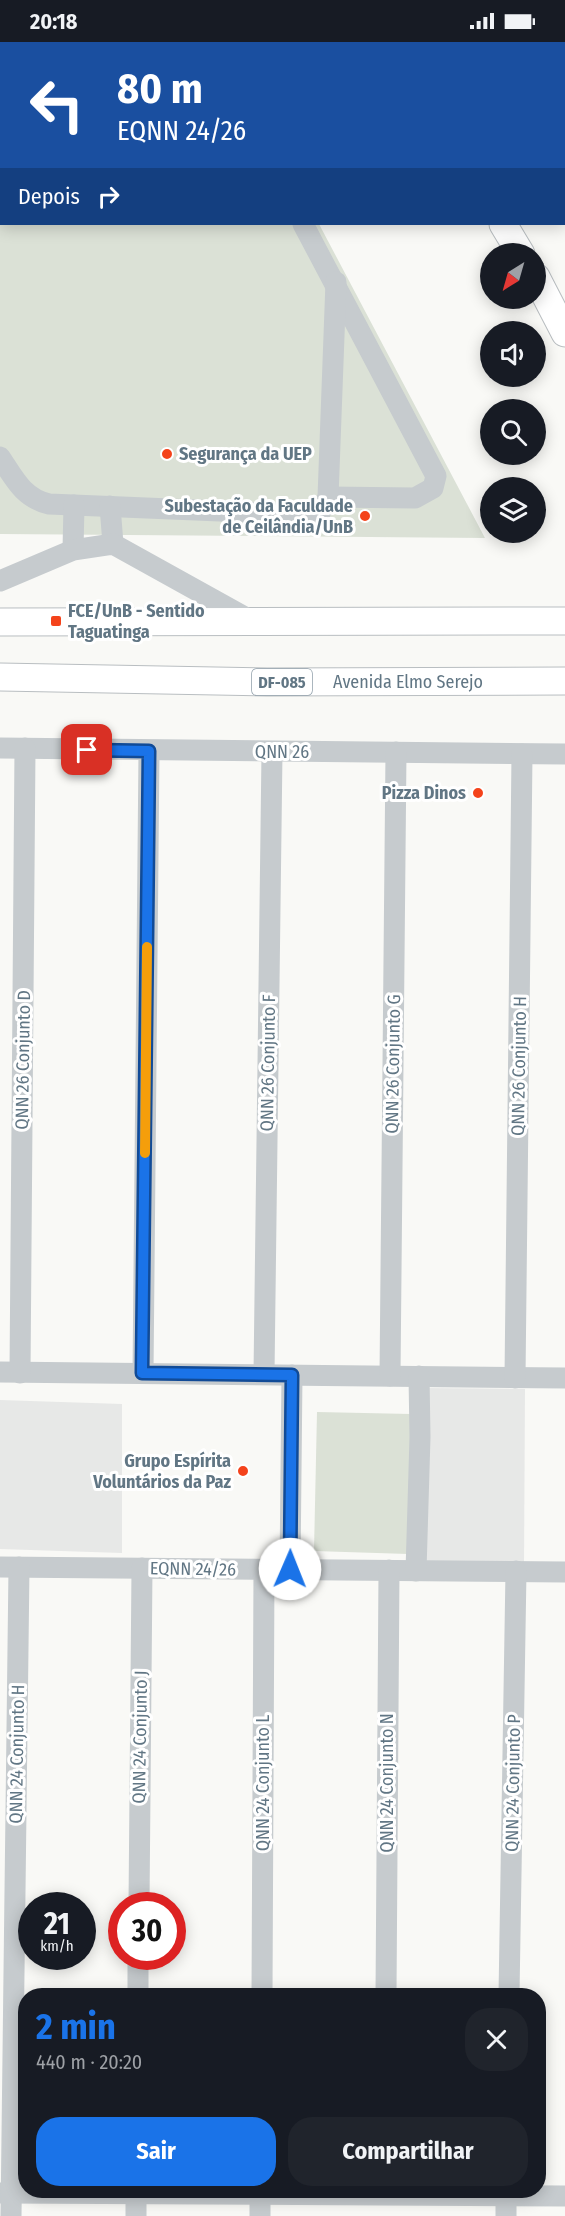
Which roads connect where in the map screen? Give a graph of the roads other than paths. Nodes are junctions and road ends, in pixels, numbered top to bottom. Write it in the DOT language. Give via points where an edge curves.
graph roads {
  1 [pos="304,225"];
  2 [pos="504,225"];
  3 [pos="514,243"];
  4 [pos="336,282"];
  5 [pos="546,296"];
  6 [pos="565,333"];
  7 [pos="0,456"];
  8 [pos="10,487"];
  9 [pos="328,497"];
  10 [pos="74,505"];
  11 [pos="110,506"];
  12 [pos="113,544"];
  13 [pos="73,550"];
  14 [pos="0,581"];
  15 [pos="565,605"];
  16 [pos="250,620"];
  17 [pos="516,620"];
  18 [pos="0,621"];
  19 [pos="565,621"];
  20 [pos="0,677"];
  21 [pos="565,681"];
  22 [pos="0,748"];
  23 [pos="26,748"];
  24 [pos="149,751"];
  25 [pos="272,752"];
  26 [pos="396,752"];
  27 [pos="522,754"];
  28 [pos="565,754"];
  29 [pos="10,1372"];
  30 [pos="142,1373"];
  31 [pos="264,1374"];
  32 [pos="292,1375"];
  33 [pos="390,1376"];
  34 [pos="419,1376"];
  35 [pos="515,1378"];
  36 [pos="565,1378"];
  37 [pos="10,1567"];
  38 [pos="142,1568"];
  39 [pos="290,1569"];
  40 [pos="264,1570"];
  41 [pos="389,1570"];
  42 [pos="416,1571"];
  43 [pos="516,1571"];
  44 [pos="565,1572"];
  45 [pos="139,1892"];
  46 [pos="138,1970"];
  47 [pos="138,1988"];
  48 [pos="262,1988"];
  49 [pos="386,1988"];
  50 [pos="509,1988"];
  51 [pos="6,2193"];
  52 [pos="565,2196"];
  53 [pos="546,2197"];
  54 [pos="136,2198"];
  55 [pos="229,2198"];
  56 [pos="536,2198"];
  57 [pos="260,2200"];
  58 [pos="506,2200"];
  59 [pos="384,2201"];
  60 [pos="11,2216"];
  61 [pos="136,2216"];
  1 -- 4 [label="street"];
  2 -- 3 [label="main road"];
  4 -- 9 [label="street"];
  4 -- 9 [label="street" via="435,471 436,482 430,491 415,498"];
  5 -- 6 [label="main road"];
  7 -- 8 [label="street"];
  8 -- 10 [label="street" via="40,502"];
  9 -- 11 [label="street" via="317,516"];
  10 -- 11 [label="street"];
  10 -- 13 [label="street"];
  11 -- 12 [label="street"];
  12 -- 13 [label="street"];
  12 -- 16 [label="street"];
  13 -- 14 [label="street"];
  15 -- 17 [label="main road"];
  16 -- 17 [label="main road"];
  16 -- 18 [label="main road"];
  17 -- 19 [label="main road"];
  20 -- 21 [label="main road, Avenida Elmo Serejo / DF-085"];
  22 -- 23 [label="street, QNN 26"];
  23 -- 24 [label="street, QNN 26"];
  23 -- 29 [label="street, QNN 26 Conjunto D"];
  24 -- 25 [label="street, QNN 26"];
  24 -- 30 [label="street"];
  25 -- 26 [label="street, QNN 26"];
  25 -- 31 [label="street, QNN 26 Conjunto F"];
  26 -- 27 [label="street, QNN 26"];
  26 -- 33 [label="street, QNN 26 Conjunto G"];
  27 -- 28 [label="street, QNN 26"];
  27 -- 35 [label="street, QNN 26 Conjunto H"];
  29 -- 30 [label="street"];
  30 -- 31 [label="street"];
  31 -- 32 [label="street"];
  32 -- 33 [label="street"];
  32 -- 39 [label="street"];
  33 -- 34 [label="street"];
  34 -- 35 [label="street"];
  34 -- 42 [label="street"];
  35 -- 36 [label="street"];
  37 -- 38 [label="street, EQNN 24/26"];
  37 -- 51 [label="street, QNN 24 Conjunto H"];
  38 -- 40 [label="street, EQNN 24/26"];
  38 -- 45 [label="street, QNN 24 Conjunto J"];
  39 -- 40 [label="street, EQNN 24/26"];
  39 -- 41 [label="street, EQNN 24/26"];
  40 -- 48 [label="street, QNN 24 Conjunto L"];
  41 -- 42 [label="street, EQNN 24/26"];
  41 -- 49 [label="street, QNN 24 Conjunto N"];
  42 -- 43 [label="street, EQNN 24/26"];
  43 -- 44 [label="street, EQNN 24/26"];
  43 -- 50 [label="street, QNN 24 Conjunto P"];
  46 -- 47 [label="street"];
  51 -- 60 [label="street, QNN 24 Conjunto H"];
  52 -- 53 [label="street"];
  54 -- 61 [label="street"];
  55 -- 57 [label="street"];
  56 -- 58 [label="street"];
  57 -- 59 [label="street"];
  58 -- 59 [label="street"];
}
